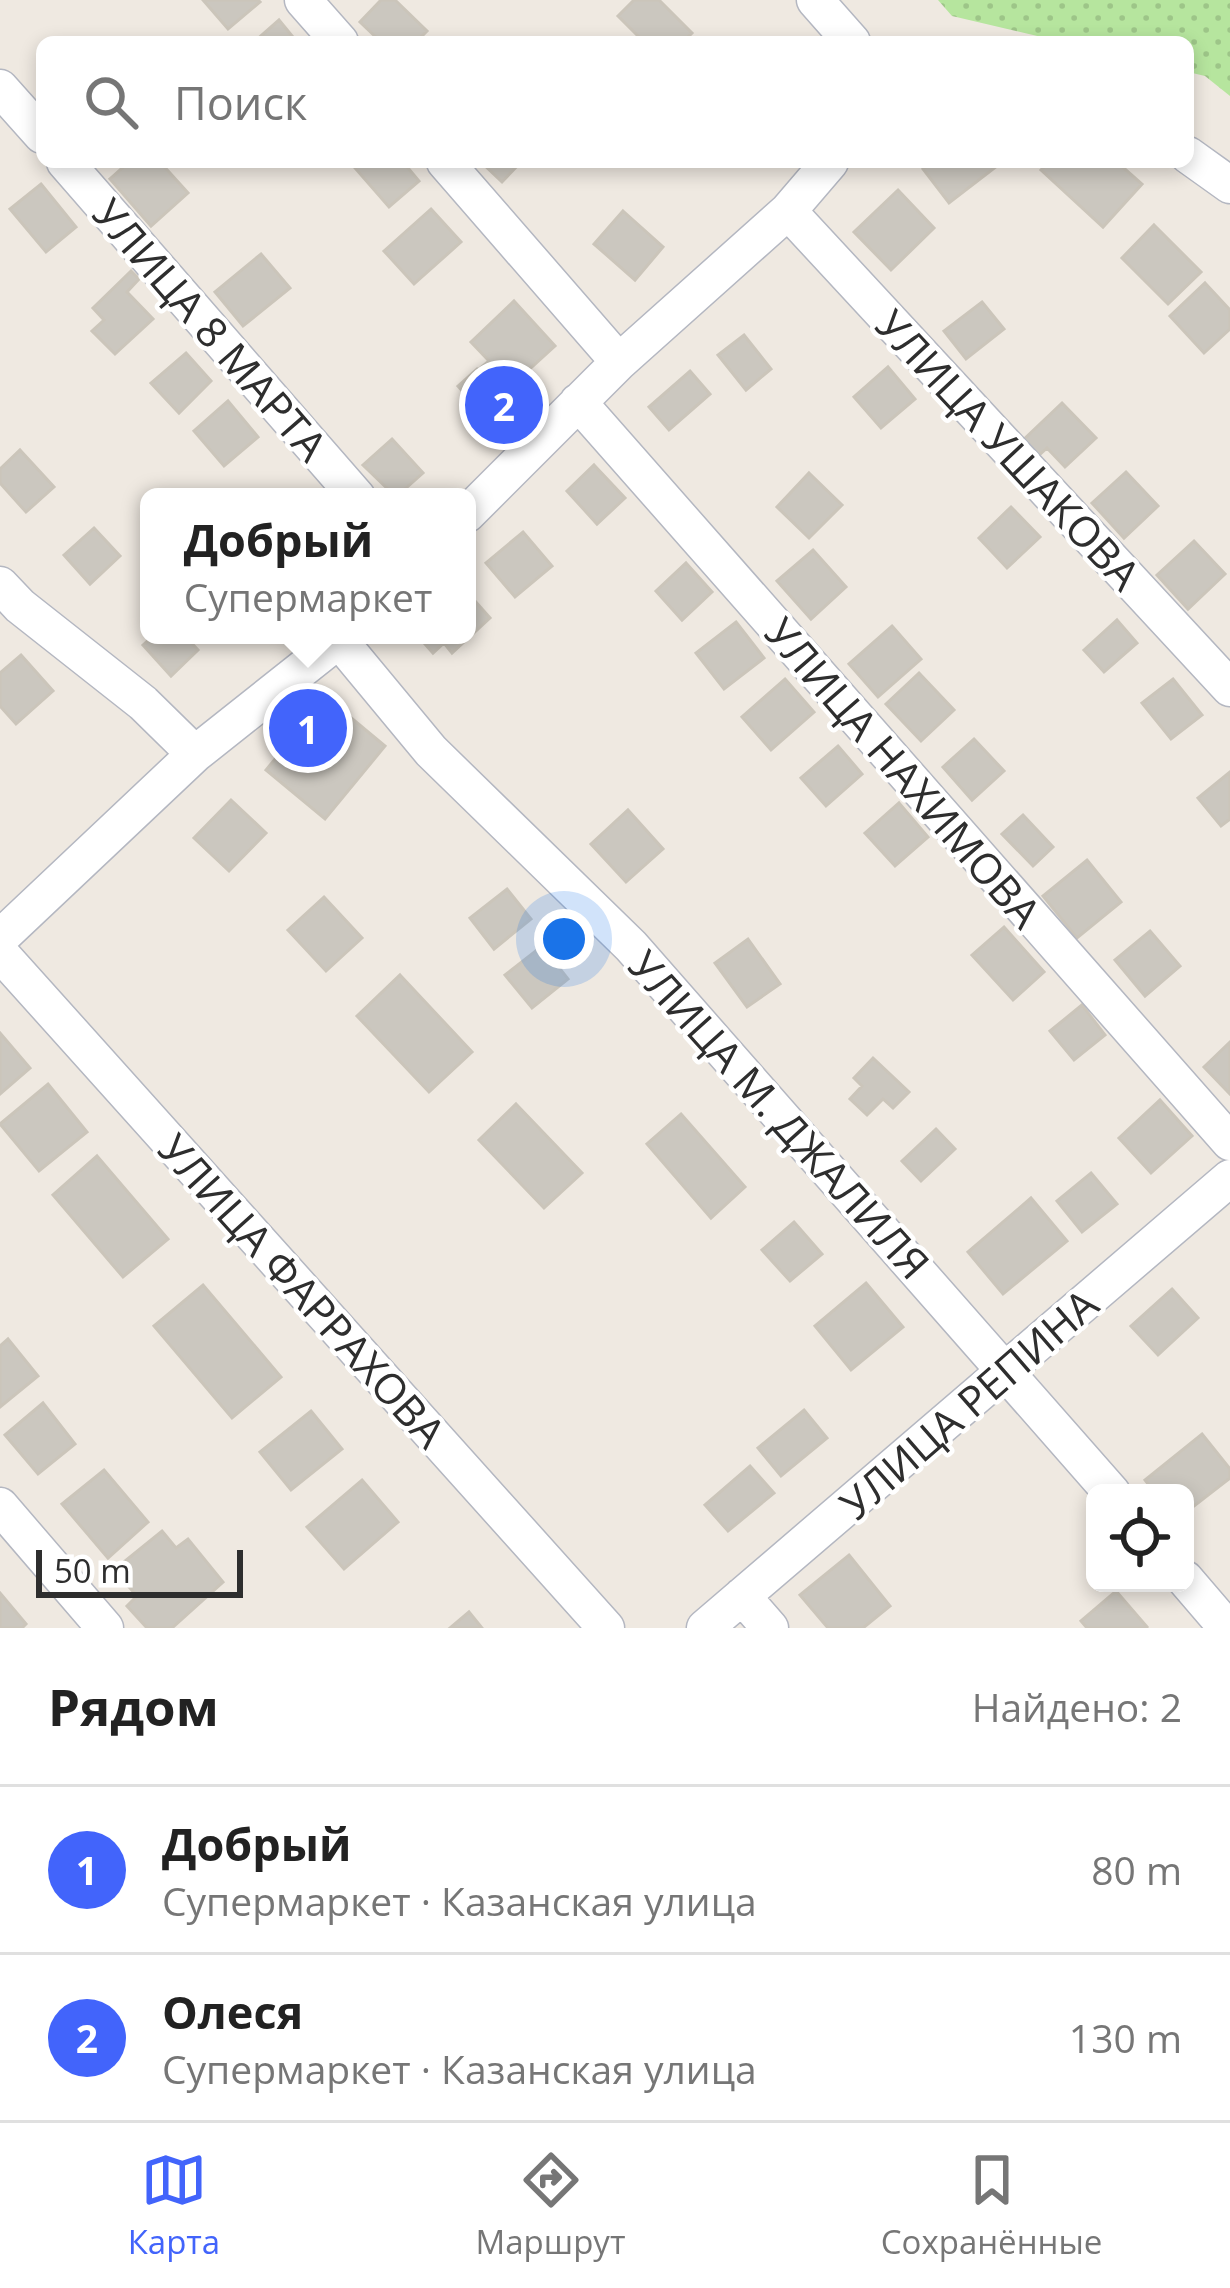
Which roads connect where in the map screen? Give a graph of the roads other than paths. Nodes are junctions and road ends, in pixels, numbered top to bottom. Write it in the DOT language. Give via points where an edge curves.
graph roads {
  1 [pos="303,0"];
  2 [pos="815,0"];
  3 [pos="335,36"];
  4 [pos="847,36"];
  5 [pos="0,88"];
  6 [pos="36,128"];
  7 [pos="1194,159"];
  8 [pos="70,168"];
  9 [pos="450,168"];
  10 [pos="825,168"];
  11 [pos="1230,185"];
  12 [pos="788,211"];
  13 [pos="620,362"];
  14 [pos="578,402"];
  15 [pos="349,488"];
  16 [pos="476,505"];
  17 [pos="0,585"];
  18 [pos="334,644"];
  19 [pos="347,644"];
  20 [pos="1230,688"];
  21 [pos="195,754"];
  22 [pos="0,938"];
  23 [pos="0,953"];
  24 [pos="1230,1142"];
  25 [pos="1230,1178"];
  26 [pos="1007,1370"];
  27 [pos="1104,1484"];
  28 [pos="0,1506"];
  29 [pos="1194,1590"];
  30 [pos="742,1596"];
  31 [pos="105,1628"];
  32 [pos="606,1628"];
  33 [pos="705,1628"];
  34 [pos="770,1628"];
  35 [pos="1227,1628"];
  1 -- 3 [label="street"];
  2 -- 4 [label="street"];
  5 -- 6 [label="street"];
  7 -- 11 [label="street"];
  8 -- 15 [label="street, УЛИЦА 8 МАРТА"];
  9 -- 13 [label="street"];
  10 -- 12 [label="street"];
  12 -- 13 [label="street"];
  12 -- 20 [label="street, УЛИЦА УШАКОВА"];
  13 -- 14 [label="street"];
  14 -- 16 [label="street"];
  14 -- 24 [label="street, УЛИЦА НАХИМОВА"];
  17 -- 21 [label="street"];
  18 -- 21 [label="street"];
  19 -- 26 [label="street, УЛИЦА М. ДЖАЛИЛЯ" via="431,751 632,946"];
  21 -- 22 [label="street"];
  23 -- 32 [label="street, УЛИЦА ФАРРАХОВА"];
  25 -- 26 [label="street, УЛИЦА РЕПИНА"];
  26 -- 27 [label="street, УЛИЦА М. ДЖАЛИЛЯ"];
  26 -- 30 [label="street, УЛИЦА РЕПИНА"];
  28 -- 31 [label="street"];
  29 -- 35 [label="street"];
  30 -- 33 [label="street, УЛИЦА РЕПИНА"];
  30 -- 34 [label="street"];
}
